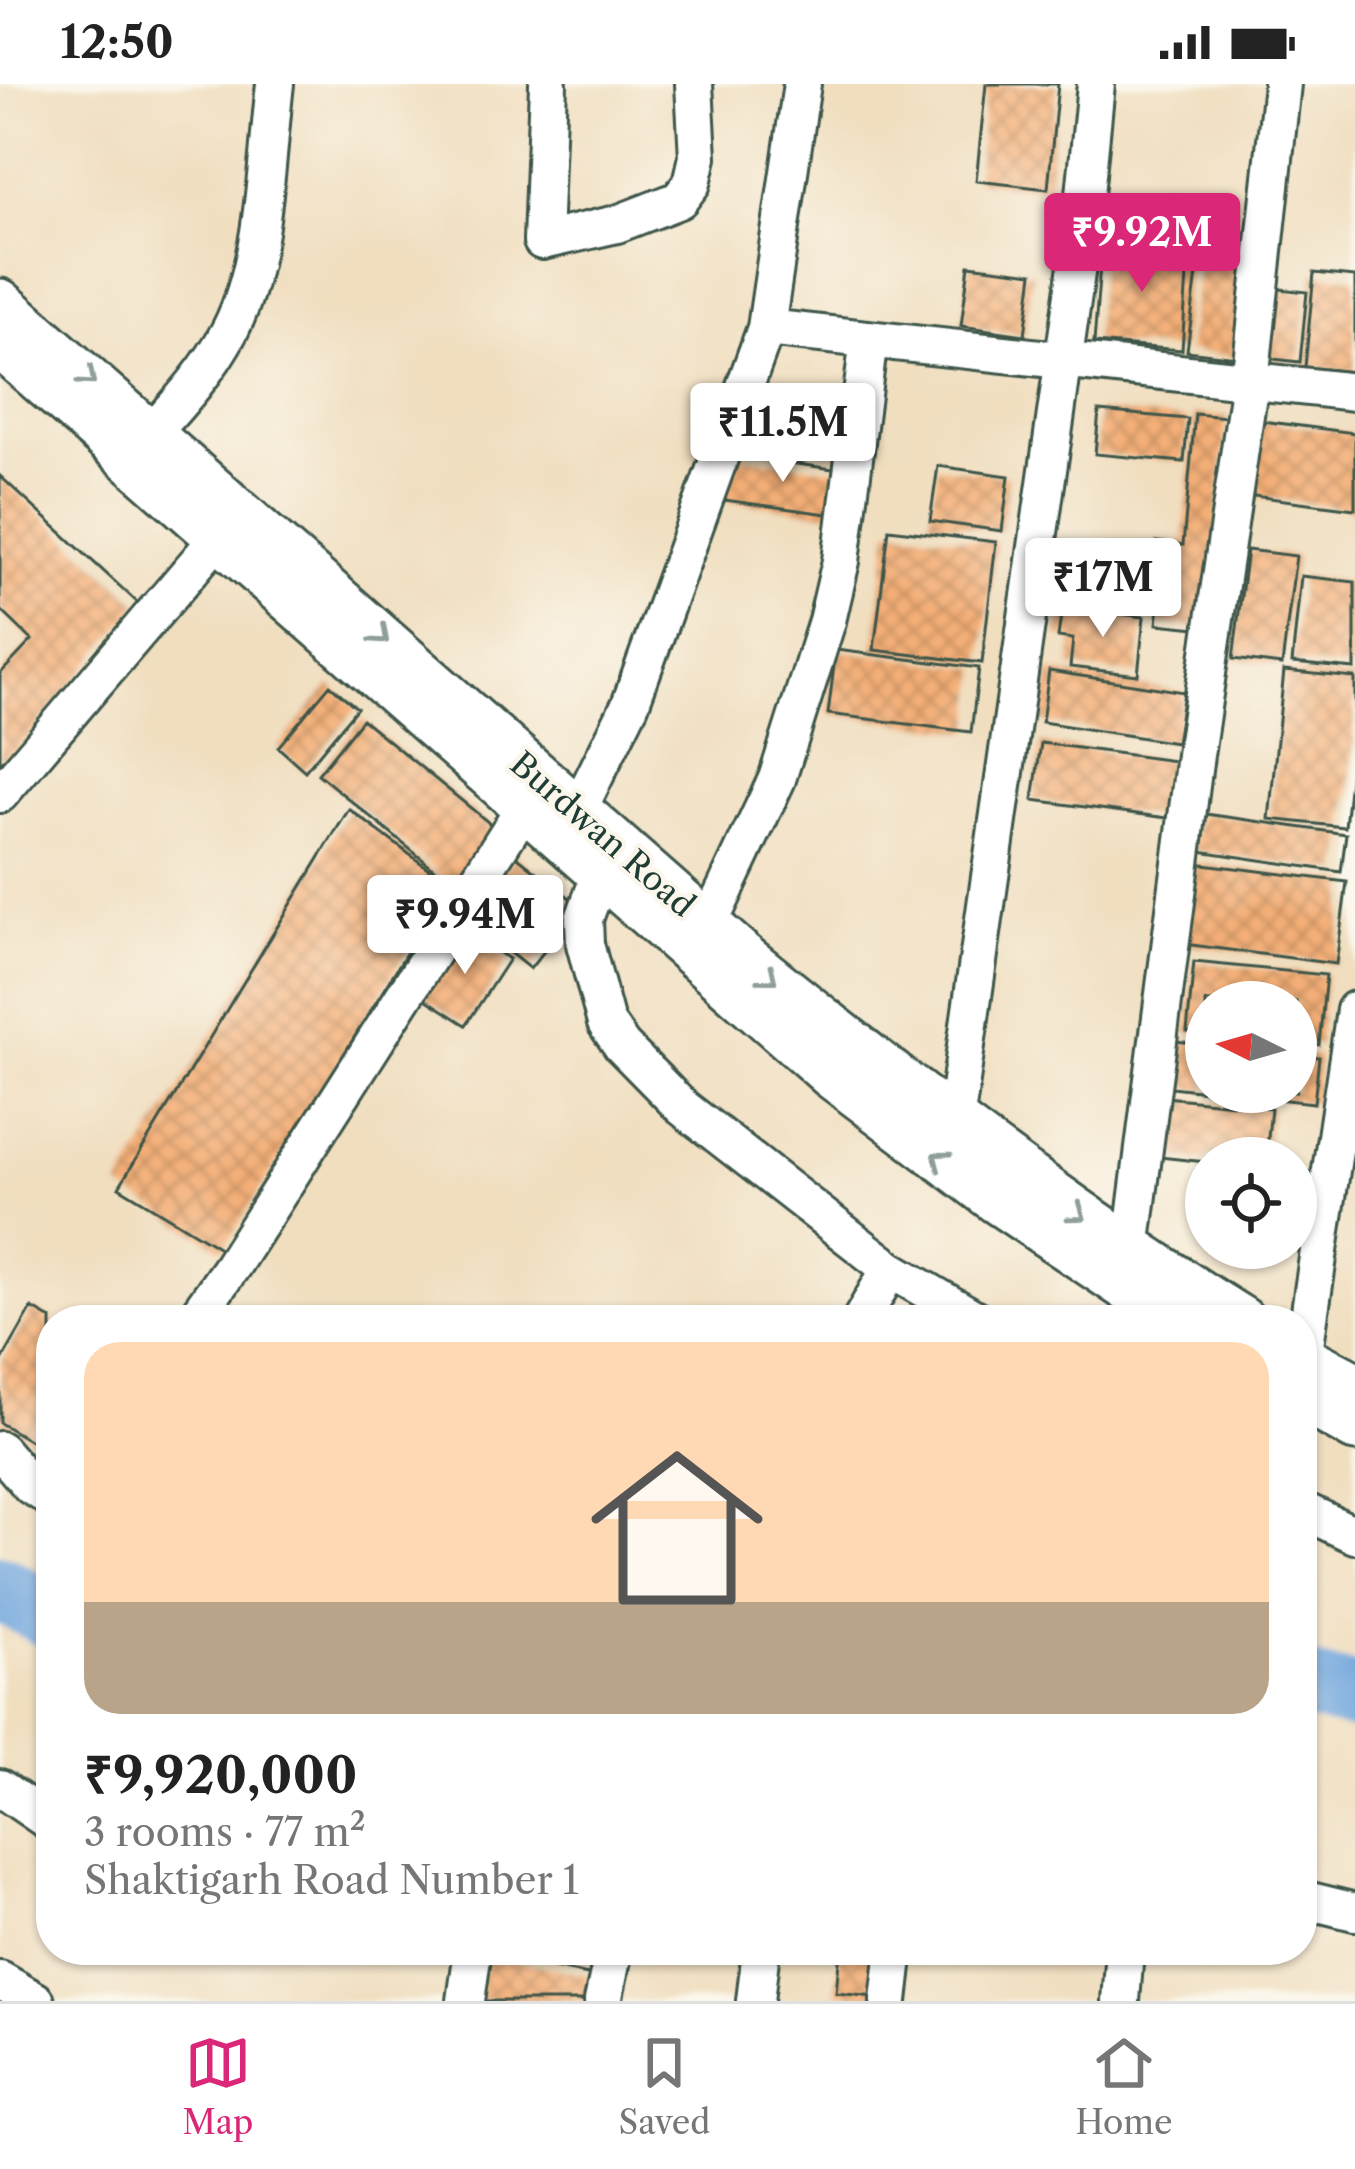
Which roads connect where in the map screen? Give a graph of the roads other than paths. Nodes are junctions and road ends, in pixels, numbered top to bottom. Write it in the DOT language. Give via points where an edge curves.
graph roads {
  1 [pos="275,84"];
  2 [pos="548,84"];
  3 [pos="694,84"];
  4 [pos="802,84"];
  5 [pos="1096,84"];
  6 [pos="1282,84"];
  7 [pos="0,302"];
  8 [pos="766,328"];
  9 [pos="869,339"];
  10 [pos="25,353"];
  11 [pos="1064,361"];
  12 [pos="1250,380"];
  13 [pos="1355,392"];
  14 [pos="140,447"];
  15 [pos="219,537"];
  16 [pos="0,794"];
  17 [pos="524,808"];
  18 [pos="577,812"];
  19 [pos="600,875"];
  20 [pos="708,926"];
  21 [pos="1355,1010"];
  22 [pos="955,1123"];
  23 [pos="1131,1249"];
  24 [pos="890,1269"];
  25 [pos="204,1305"];
  26 [pos="870,1305"];
  27 [pos="951,1305"];
  28 [pos="1152,1305"];
  29 [pos="1219,1305"];
  30 [pos="1311,1305"];
  31 [pos="1317,1365"];
  32 [pos="1355,1385"];
  33 [pos="1317,1406"];
  34 [pos="1355,1428"];
  35 [pos="0,1450"];
  36 [pos="36,1489"];
  37 [pos="1317,1517"];
  38 [pos="1355,1535"];
  39 [pos="0,1788"];
  40 [pos="36,1813"];
  41 [pos="1317,1903"];
  42 [pos="1355,1912"];
  43 [pos="471,1965"];
  44 [pos="611,1965"];
  45 [pos="759,1965"];
  46 [pos="894,1965"];
  47 [pos="1124,1965"];
  48 [pos="0,1980"];
  49 [pos="36,2001"];
  50 [pos="466,2001"];
  51 [pos="604,2001"];
  52 [pos="755,2001"];
  53 [pos="890,2001"];
  54 [pos="1121,2001"];
  1 -- 14 [label="street" via="246,288 231,329"];
  2 -- 3 [label="street" via="542,241 679,200 698,157"];
  4 -- 8 [label="street"];
  5 -- 11 [label="street"];
  6 -- 12 [label="street"];
  7 -- 10 [label="main road, Burdwan Road"];
  8 -- 9 [label="street"];
  8 -- 18 [label="street" via="630,705"];
  9 -- 11 [label="street"];
  9 -- 20 [label="street" via="842,561 826,621 777,779"];
  10 -- 14 [label="main road, Burdwan Road"];
  11 -- 12 [label="street"];
  11 -- 22 [label="street"];
  12 -- 13 [label="street"];
  12 -- 23 [label="street"];
  14 -- 15 [label="main road, Burdwan Road"];
  14 -- 18 [label="main road, Burdwan Road, one-way"];
  15 -- 16 [label="street"];
  15 -- 17 [label="main road, Burdwan Road"];
  17 -- 19 [label="main road, Burdwan Road"];
  17 -- 25 [label="street"];
  18 -- 20 [label="main road, Burdwan Road"];
  19 -- 24 [label="street" via="584,919 585,944 606,1023 622,1046 682,1107"];
  28 -- 19 [label="main road, Burdwan Road, one-way" via="894,1124"];
  20 -- 22 [label="main road, Burdwan Road, one-way"];
  21 -- 30 [label="street"];
  22 -- 23 [label="main road, Burdwan Road, one-way"];
  23 -- 29 [label="main road, Burdwan Road"];
  24 -- 26 [label="street"];
  24 -- 27 [label="street"];
  31 -- 32 [label="main road"];
  33 -- 34 [label="main road"];
  35 -- 36 [label="street"];
  37 -- 38 [label="street"];
  39 -- 40 [label="street"];
  41 -- 42 [label="street"];
  43 -- 50 [label="street"];
  44 -- 51 [label="street"];
  45 -- 52 [label="street"];
  46 -- 53 [label="street"];
  47 -- 54 [label="street"];
  48 -- 49 [label="street"];
}
